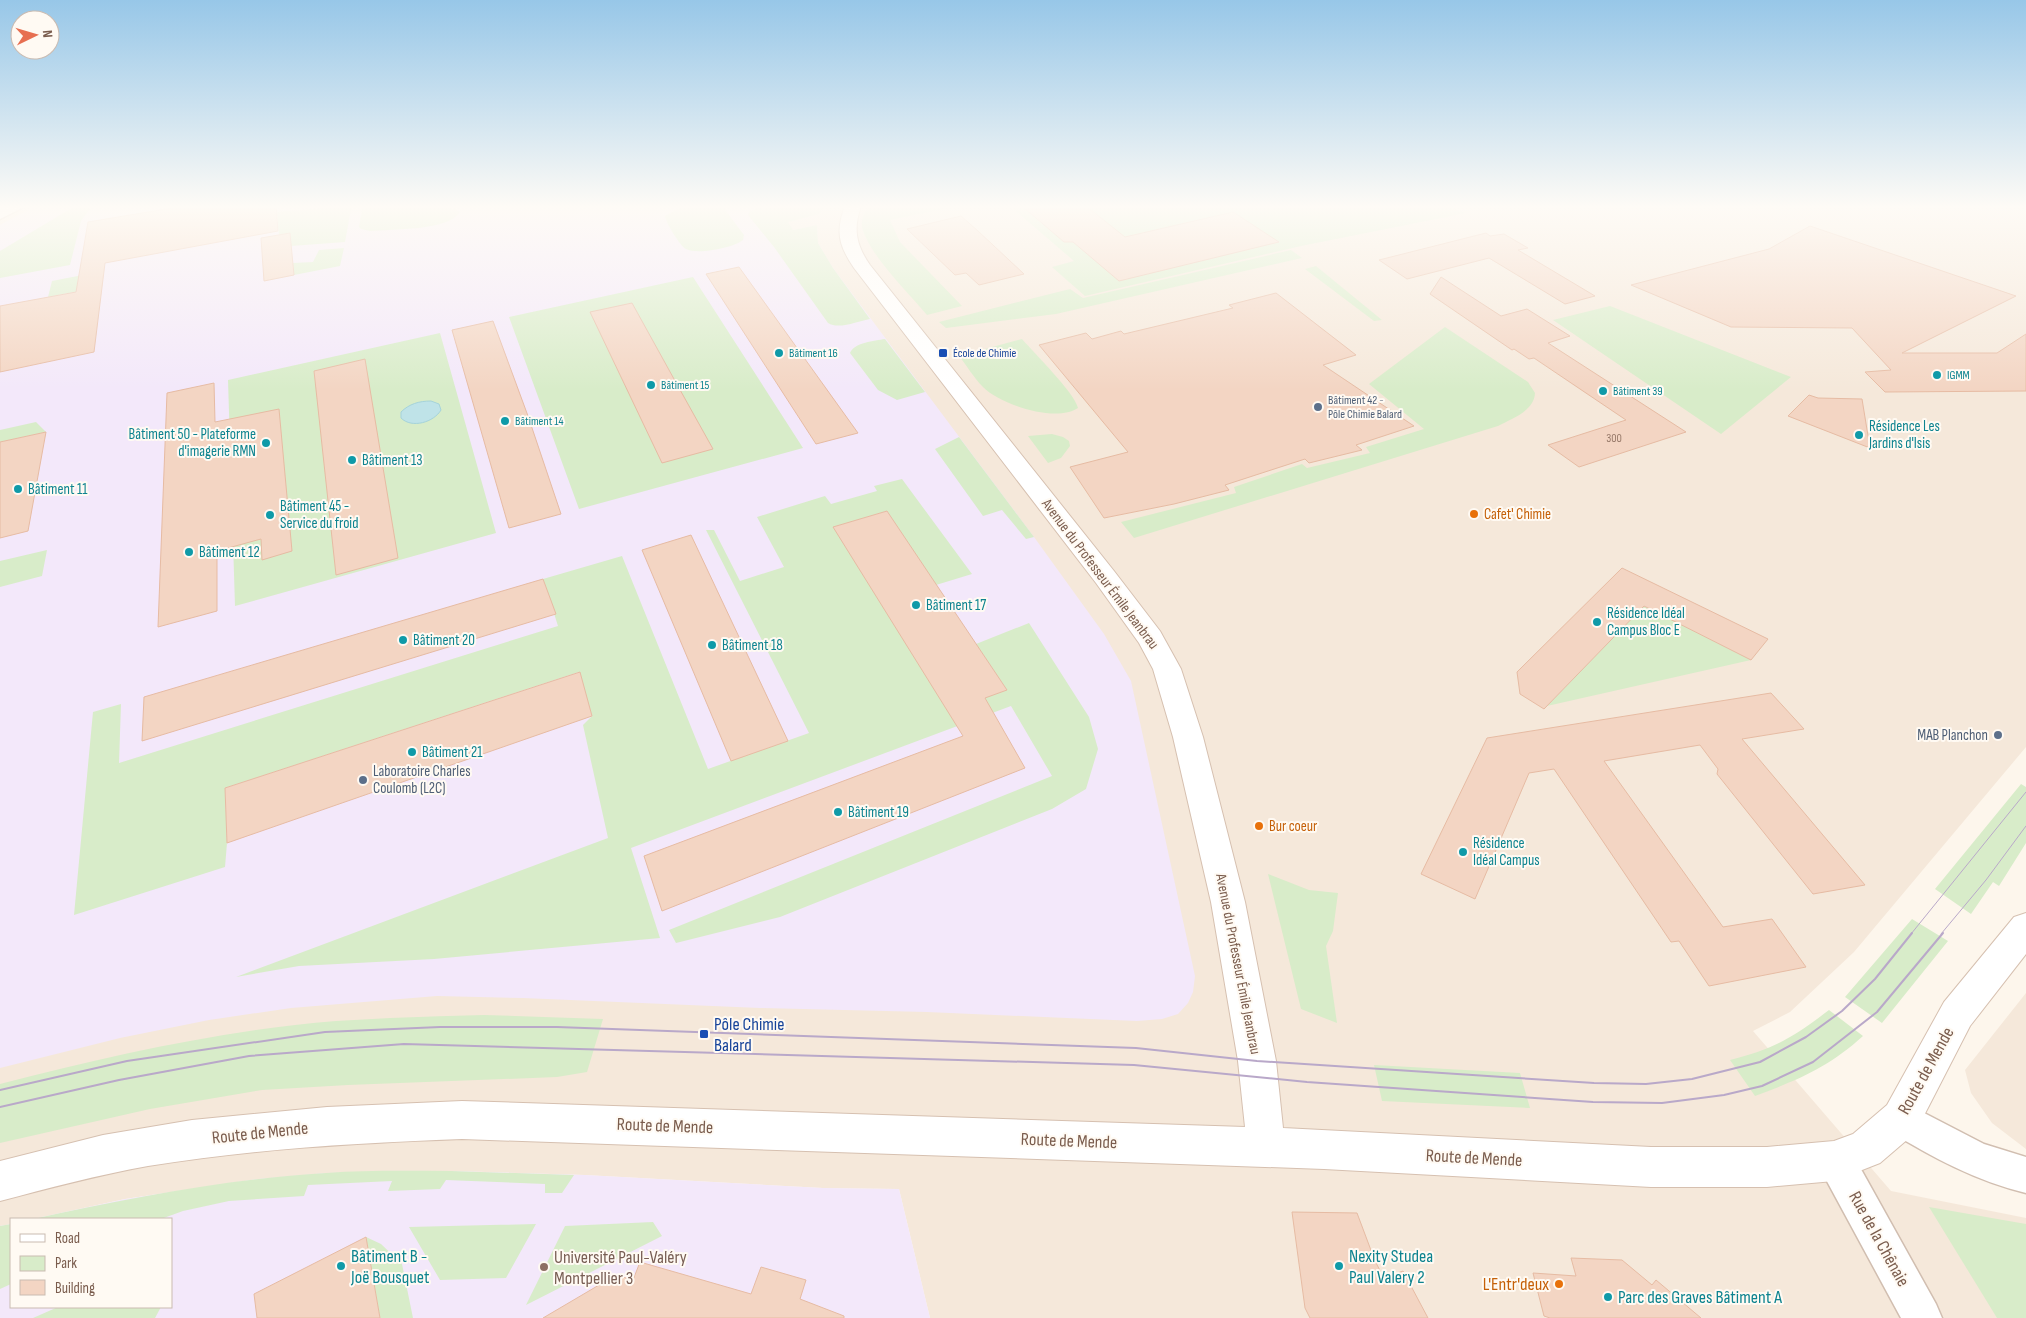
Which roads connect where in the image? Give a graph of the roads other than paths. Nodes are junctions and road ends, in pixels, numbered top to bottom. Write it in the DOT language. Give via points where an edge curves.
graph roads {
  1 [pos="863,268"];
  2 [pos="2026,928"];
  3 [pos="1901,1119"];
  4 [pos="1266,1147"];
  5 [pos="1834,1161"];
  6 [pos="2026,1175"];
  7 [pos="0,1181"];
  8 [pos="1922,1318"];
  1 -- 4 [label="street, Avenue du Professeur Émile Jeanbrau" via="1105,577 1150,638 1167,669 1188,737 1228,902 1257,1061"];
  2 -- 3 [label="street, Route de Mende" via="1957,1014"];
  3 -- 5 [label="street, Route de Mende" via="1866,1149"];
  3 -- 6 [label="street" via="1966,1155"];
  4 -- 5 [label="street, Route de Mende" via="1652,1167 1767,1167"];
  4 -- 7 [label="street, Route de Mende" via="462,1120 372,1122 197,1140 104,1155"];
  5 -- 8 [label="street, Rue de la Chênaie"];
}
